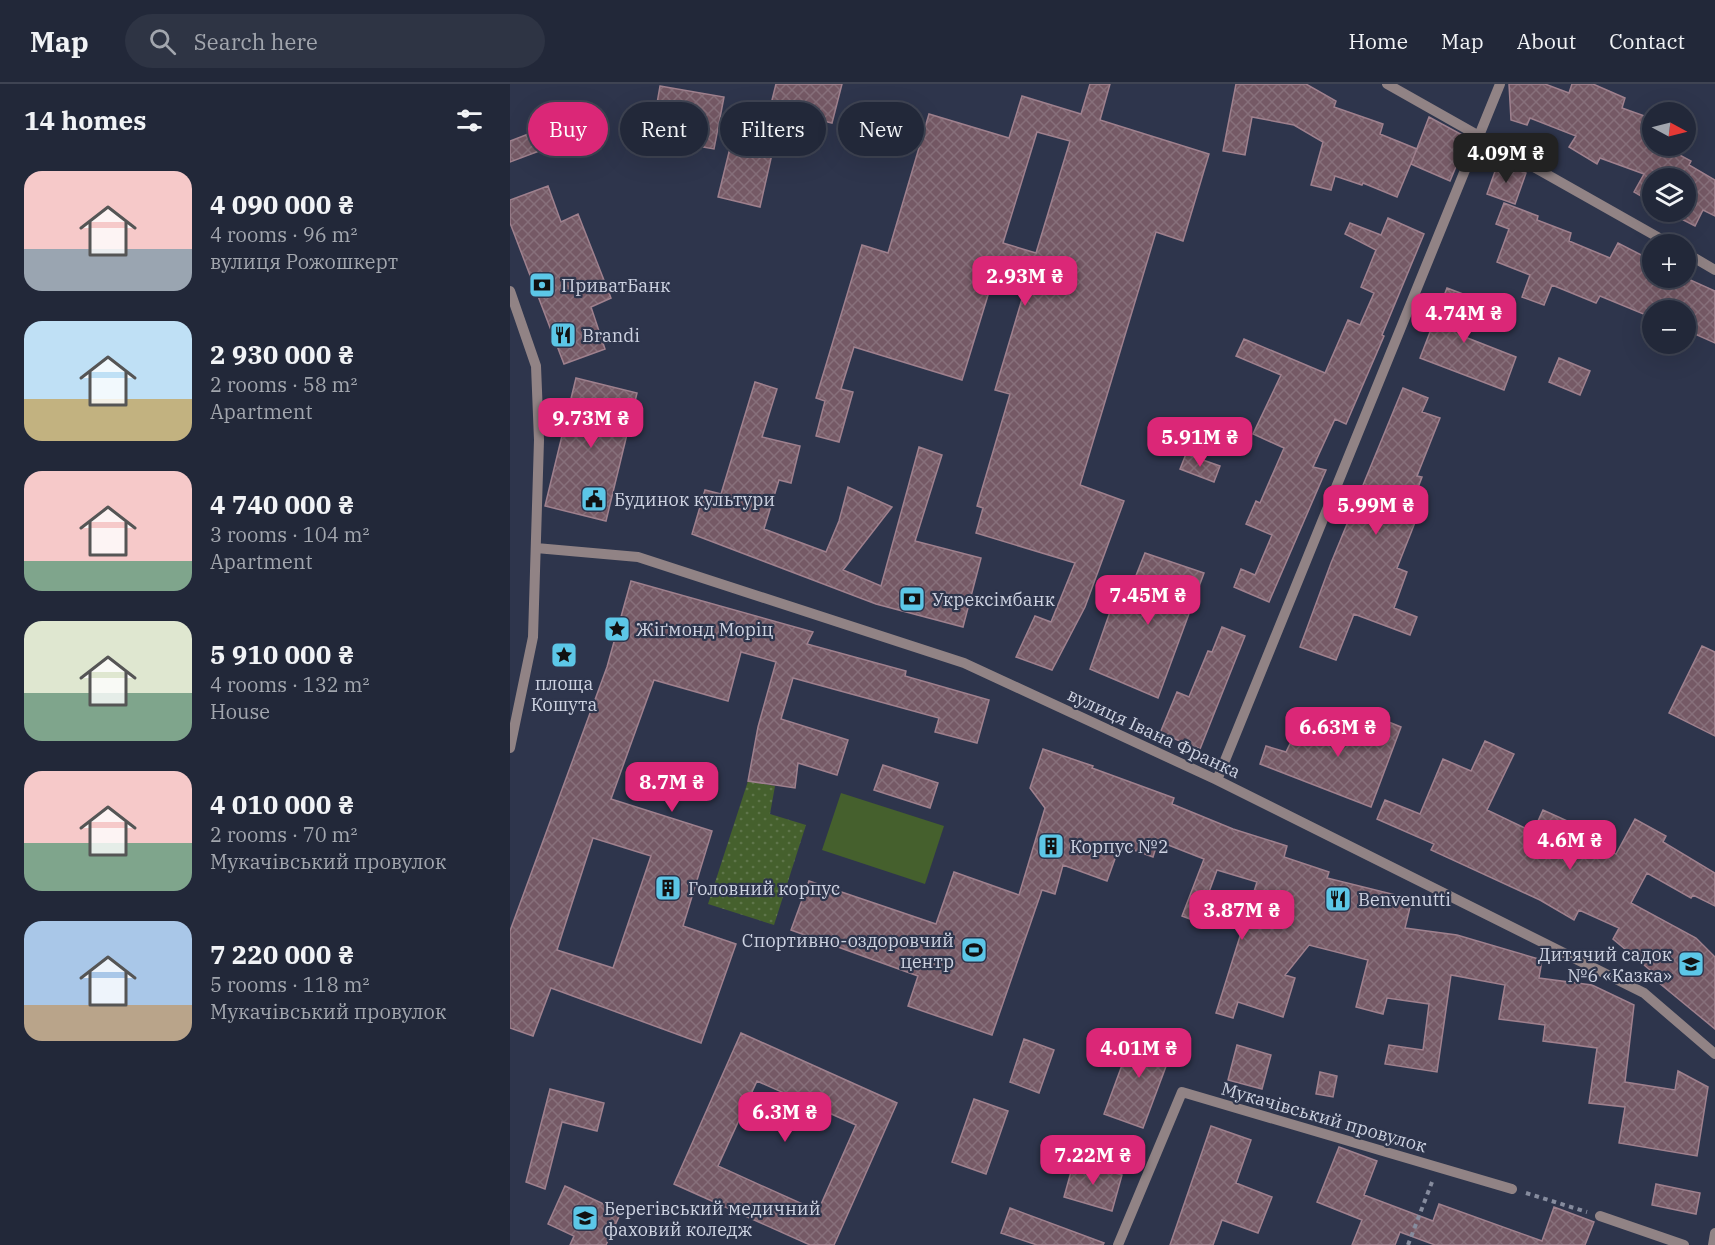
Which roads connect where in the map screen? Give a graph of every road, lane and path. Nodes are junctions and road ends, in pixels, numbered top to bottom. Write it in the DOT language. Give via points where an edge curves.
graph roads {
  1 [pos="1387,84"];
  2 [pos="1500,84"];
  3 [pos="1480,137"];
  4 [pos="1652,234"];
  5 [pos="1696,259"];
  6 [pos="1715,270"];
  7 [pos="510,291"];
  8 [pos="536,548"];
  9 [pos="510,748"];
  10 [pos="1217,780"];
  11 [pos="1715,1054"];
  12 [pos="1437,1167"];
  13 [pos="1512,1189"];
  14 [pos="1600,1216"];
  15 [pos="1715,1233"];
  16 [pos="1118,1245"];
  17 [pos="1408,1245"];
  18 [pos="1684,1245"];
  19 [pos="1713,1245"];
  1 -- 3 [label="street"];
  2 -- 3 [label="street"];
  3 -- 4 [label="street"];
  3 -- 10 [label="street"];
  5 -- 6 [label="street"];
  7 -- 8 [label="street" via="536,366"];
  8 -- 9 [label="street" via="533,637"];
  8 -- 10 [label="street, вулиця Івана Франка" via="638,557 964,663"];
  10 -- 11 [label="street, вулиця Івана Франка" via="1644,993"];
  12 -- 13 [label="street, Мукачівський провулок"];
  12 -- 16 [label="street, Мукачівський провулок" via="1182,1092"];
  12 -- 17 [label="path"];
  13 -- 14 [label="path"];
  14 -- 18 [label="street"];
  15 -- 19 [label="street"];
}
